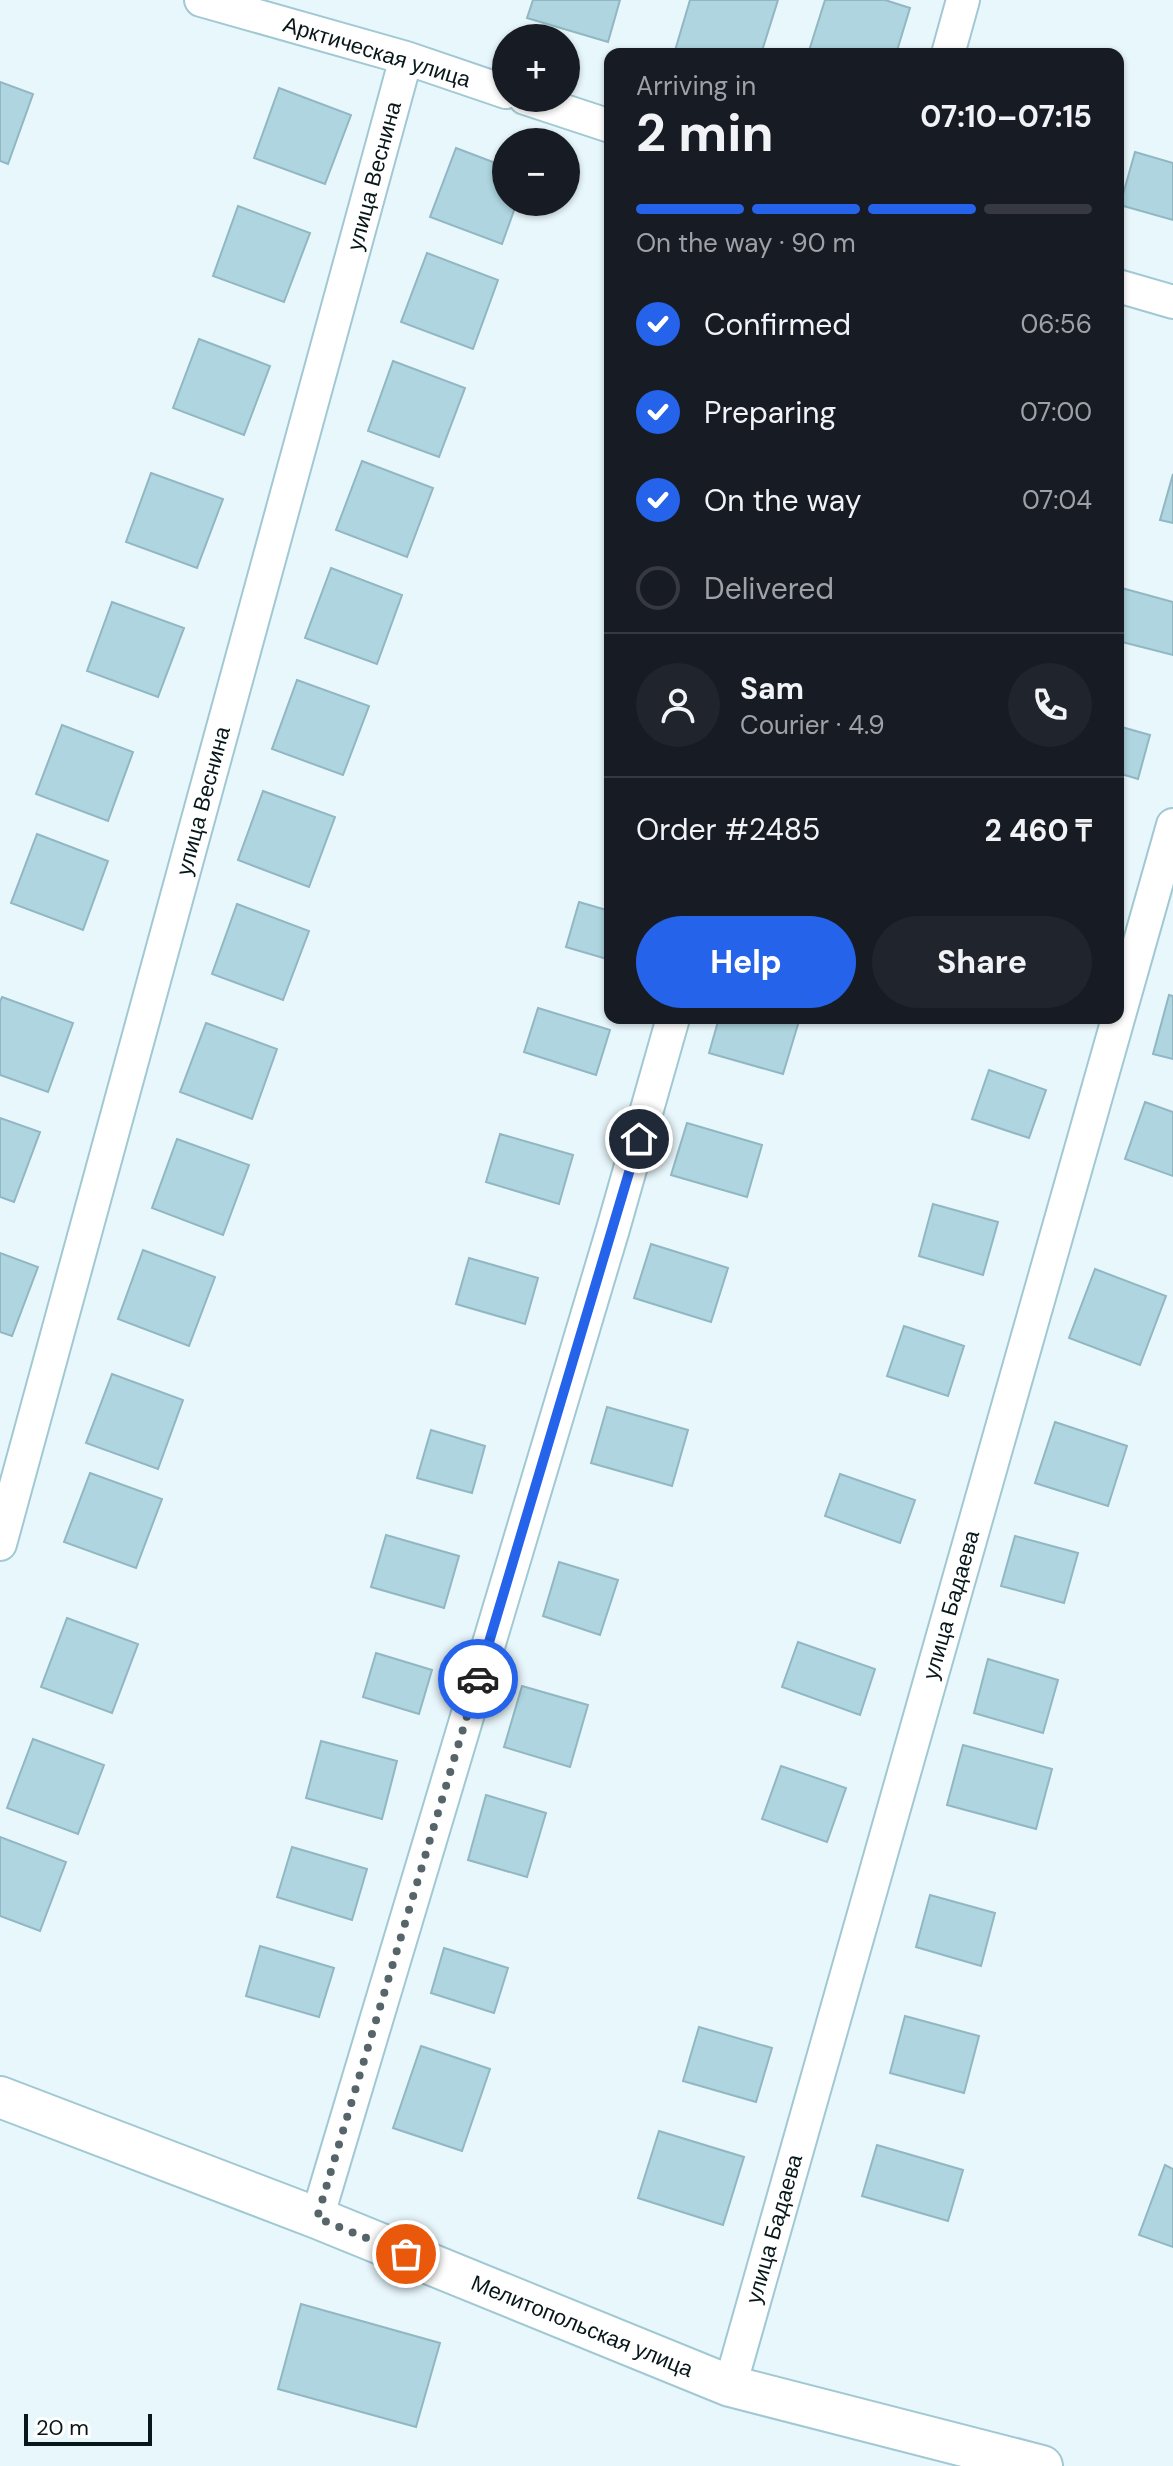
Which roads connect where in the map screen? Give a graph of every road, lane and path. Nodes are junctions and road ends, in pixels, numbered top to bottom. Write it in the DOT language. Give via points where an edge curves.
graph roads {
  1 [pos="201,0"];
  2 [pos="963,0"];
  3 [pos="950,48"];
  4 [pos="406,58"];
  5 [pos="492,87"];
  6 [pos="568,112"];
  7 [pos="604,124"];
  8 [pos="1124,288"];
  9 [pos="1173,302"];
  10 [pos="1173,825"];
  11 [pos="1124,998"];
  12 [pos="671,1024"];
  13 [pos="1117,1024"];
  14 [pos="0,1544"];
  15 [pos="0,2097"];
  16 [pos="317,2218"];
  17 [pos="730,2386"];
  18 [pos="1042,2466"];
  1 -- 4 [label="street, Арктическая улица"];
  2 -- 3 [label="street"];
  4 -- 5 [label="street, Арктическая улица"];
  4 -- 14 [label="street, улица Веснина"];
  6 -- 7 [label="street"];
  8 -- 9 [label="street"];
  10 -- 11 [label="street, улица Бадаева"];
  12 -- 16 [label="street"];
  13 -- 17 [label="street, улица Бадаева"];
  15 -- 16 [label="street, Мелитопольская улица"];
  16 -- 17 [label="street, Мелитопольская улица"];
  17 -- 18 [label="street, Мелитопольская улица"];
}
